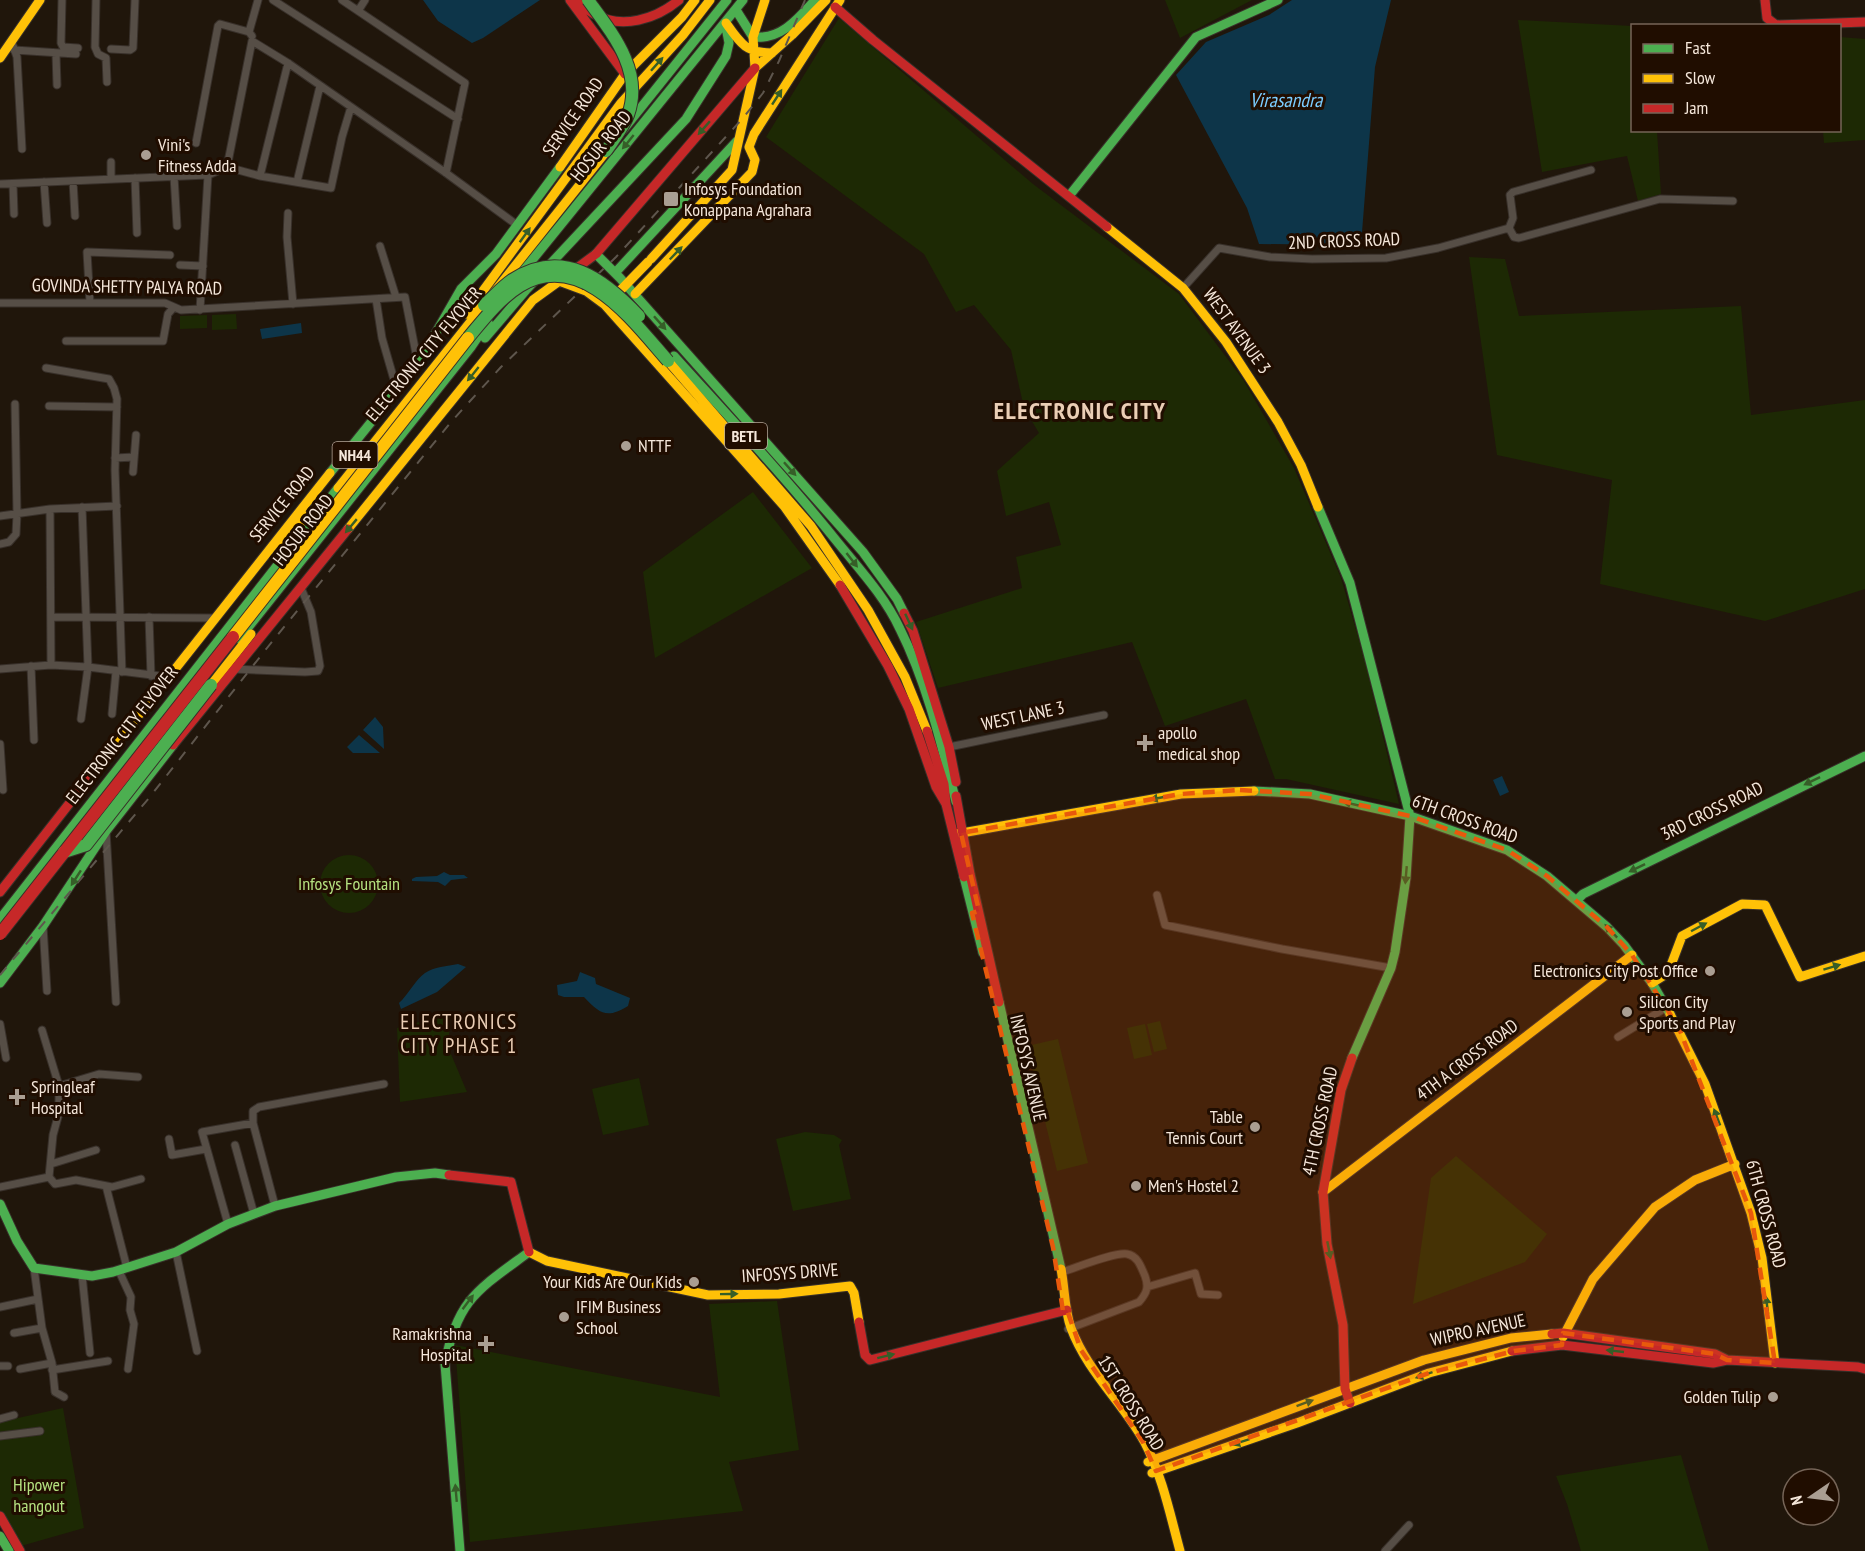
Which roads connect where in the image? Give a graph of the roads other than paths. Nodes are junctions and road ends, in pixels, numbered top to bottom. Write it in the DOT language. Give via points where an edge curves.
graph roads {
  1 [pos="40,0"];
  2 [pos="62,0"];
  3 [pos="96,0"];
  4 [pos="135,0"];
  5 [pos="258,0"];
  6 [pos="273,0"];
  7 [pos="342,0"];
  8 [pos="365,0"];
  9 [pos="572,0"];
  10 [pos="588,0"];
  11 [pos="680,0"];
  12 [pos="695,0"];
  13 [pos="710,0"];
  14 [pos="765,0"];
  15 [pos="815,0"];
  16 [pos="1278,0"];
  17 [pos="1765,0"];
  18 [pos="834,2"];
  19 [pos="735,3"];
  20 [pos="358,11"];
  21 [pos="725,22"];
  22 [pos="1865,22"];
  23 [pos="1775,24"];
  24 [pos="1806,24"];
  25 [pos="250,37"];
  26 [pos="753,37"];
  27 [pos="13,46"];
  28 [pos="111,49"];
  29 [pos="774,51"];
  30 [pos="754,53"];
  31 [pos="56,54"];
  32 [pos="0,58"];
  33 [pos="288,63"];
  34 [pos="755,68"];
  35 [pos="625,74"];
  36 [pos="107,82"];
  37 [pos="57,85"];
  38 [pos="320,86"];
  39 [pos="351,107"];
  40 [pos="458,119"];
  41 [pos="737,141"];
  42 [pos="196,143"];
  43 [pos="22,149"];
  44 [pos="606,152"];
  45 [pos="111,162"];
  46 [pos="227,167"];
  47 [pos="1591,170"];
  48 [pos="446,173"];
  49 [pos="208,175"];
  50 [pos="174,176"];
  51 [pos="260,176"];
  52 [pos="135,178"];
  53 [pos="111,179"];
  54 [pos="74,181"];
  55 [pos="44,182"];
  56 [pos="297,182"];
  57 [pos="0,184"];
  58 [pos="13,184"];
  59 [pos="1069,196"];
  60 [pos="1733,201"];
  61 [pos="288,213"];
  62 [pos="14,214"];
  63 [pos="75,216"];
  64 [pos="47,223"];
  65 [pos="517,225"];
  66 [pos="177,226"];
  67 [pos="1509,228"];
  68 [pos="137,233"];
  69 [pos="380,246"];
  70 [pos="596,254"];
  71 [pos="170,255"];
  72 [pos="180,265"];
  73 [pos="202,266"];
  74 [pos="615,273"];
  75 [pos="559,281"];
  76 [pos="1183,288"];
  77 [pos="631,290"];
  78 [pos="396,297"];
  79 [pos="376,299"];
  80 [pos="0,303"];
  81 [pos="90,303"];
  82 [pos="293,304"];
  83 [pos="484,305"];
  84 [pos="605,306"];
  85 [pos="174,307"];
  86 [pos="200,310"];
  87 [pos="66,341"];
  88 [pos="671,358"];
  89 [pos="418,364"];
  90 [pos="46,368"];
  91 [pos="397,390"];
  92 [pos="15,404"];
  93 [pos="49,406"];
  94 [pos="117,407"];
  95 [pos="136,435"];
  96 [pos="115,458"];
  97 [pos="134,458"];
  98 [pos="133,472"];
  99 [pos="117,506"];
  100 [pos="82,507"];
  101 [pos="50,509"];
  102 [pos="17,514"];
  103 [pos="0,516"];
  104 [pos="0,544"];
  105 [pos="301,588"];
  106 [pos="51,617"];
  107 [pos="149,617"];
  108 [pos="86,618"];
  109 [pos="120,618"];
  110 [pos="214,618"];
  111 [pos="51,665"];
  112 [pos="30,666"];
  113 [pos="88,667"];
  114 [pos="0,669"];
  115 [pos="233,669"];
  116 [pos="119,672"];
  117 [pos="151,676"];
  118 [pos="168,677"];
  119 [pos="112,714"];
  120 [pos="1104,715"];
  121 [pos="81,719"];
  122 [pos="34,740"];
  123 [pos="0,744"];
  124 [pos="949,747"];
  125 [pos="1865,756"];
  126 [pos="3,790"];
  127 [pos="951,803"];
  128 [pos="1410,816"];
  129 [pos="106,831"];
  130 [pos="957,833"];
  131 [pos="64,852"];
  132 [pos="0,891"];
  133 [pos="1157,895"];
  134 [pos="1577,900"];
  135 [pos="0,911"];
  136 [pos="976,912"];
  137 [pos="0,919"];
  138 [pos="44,926"];
  139 [pos="0,934"];
  140 [pos="0,940"];
  141 [pos="1632,955"];
  142 [pos="1865,956"];
  143 [pos="1391,968"];
  144 [pos="0,982"];
  145 [pos="1652,983"];
  146 [pos="47,991"];
  147 [pos="116,1002"];
  148 [pos="1667,1007"];
  149 [pos="0,1024"];
  150 [pos="42,1030"];
  151 [pos="1618,1037"];
  152 [pos="6,1058"];
  153 [pos="138,1077"];
  154 [pos="384,1084"];
  155 [pos="58,1086"];
  156 [pos="253,1123"];
  157 [pos="169,1139"];
  158 [pos="235,1144"];
  159 [pos="206,1149"];
  160 [pos="96,1150"];
  161 [pos="51,1164"];
  162 [pos="1735,1164"];
  163 [pos="49,1177"];
  164 [pos="141,1179"];
  165 [pos="0,1186"];
  166 [pos="106,1186"];
  167 [pos="1323,1192"];
  168 [pos="0,1204"];
  169 [pos="275,1206"];
  170 [pos="254,1214"];
  171 [pos="228,1224"];
  172 [pos="176,1252"];
  173 [pos="529,1252"];
  174 [pos="34,1268"];
  175 [pos="123,1269"];
  176 [pos="1062,1272"];
  177 [pos="82,1275"];
  178 [pos="1147,1287"];
  179 [pos="1218,1295"];
  180 [pos="38,1299"];
  181 [pos="0,1307"];
  182 [pos="1065,1310"];
  183 [pos="42,1328"];
  184 [pos="1070,1329"];
  185 [pos="14,1333"];
  186 [pos="1562,1339"];
  187 [pos="197,1351"];
  188 [pos="90,1353"];
  189 [pos="1726,1360"];
  190 [pos="108,1361"];
  191 [pos="1775,1363"];
  192 [pos="52,1366"];
  193 [pos="20,1369"];
  194 [pos="128,1369"];
  195 [pos="1865,1370"];
  196 [pos="1345,1389"];
  197 [pos="64,1397"];
  198 [pos="1350,1403"];
  199 [pos="14,1415"];
  200 [pos="0,1419"];
  201 [pos="40,1431"];
  202 [pos="0,1436"];
  203 [pos="1152,1467"];
  204 [pos="0,1516"];
  205 [pos="1409,1526"];
  206 [pos="0,1536"];
  207 [pos="9,1551"];
  208 [pos="20,1551"];
  209 [pos="460,1551"];
  210 [pos="1178,1551"];
  211 [pos="1385,1551"];
  1 -- 27 [label="main road"];
  2 -- 31 [label="street" via="61,43 77,51"];
  3 -- 36 [label="street" via="95,47 106,58"];
  4 -- 28 [label="street" via="133,48"];
  5 -- 25 [label="street"];
  6 -- 40 [label="street"];
  7 -- 20 [label="street"];
  8 -- 20 [label="street"];
  9 -- 11 [label="main road" via="596,15 621,22 654,17"];
  9 -- 35 [label="main road"];
  10 -- 44 [label="main road, bridge" via="619,44 630,70 629,112"];
  12 -- 35 [label="main road, SERVICE ROAD"];
  135 -- 13 [label="main road, HOSUR ROAD / NH44, one-way" via="293,532 440,350 621,103"];
  14 -- 26 [label="main road"];
  15 -- 26 [label="main road" via="777,35 767,39"];
  16 -- 59 [label="main road" via="1196,37"];
  17 -- 23 [label="main road" via="1767,18"];
  18 -- 29 [label="main road"];
  18 -- 59 [label="main road, WEST AVENUE 3" via="873,40"];
  77 -- 18 [label="main road, one-way" via="752,172 755,160 749,147 754,134"];
  19 -- 21 [label="main road, HOSUR ROAD / NH44"];
  19 -- 26 [label="main road"];
  19 -- 44 [label="main road, bridge"];
  20 -- 40 [label="street" via="465,83"];
  21 -- 30 [label="main road"];
  21 -- 131 [label="main road, bridge" via="729,43 726,56 686,119 526,290 453,377 86,845"];
  21 -- 140 [label="main road, HOSUR ROAD / NH44, one-way" via="526,266 471,347"];
  22 -- 24 [label="main road"];
  25 -- 33 [label="street"];
  25 -- 42 [label="street" via="218,26"];
  25 -- 46 [label="street"];
  26 -- 30 [label="main road"];
  27 -- 31 [label="street"];
  27 -- 32 [label="main road"];
  27 -- 43 [label="street" via="17,57"];
  29 -- 30 [label="main road"];
  29 -- 34 [label="main road"];
  30 -- 34 [label="main road"];
  31 -- 37 [label="street"];
  33 -- 38 [label="street"];
  33 -- 51 [label="street"];
  34 -- 41 [label="main road"];
  34 -- 70 [label="main road, one-way"];
  35 -- 65 [label="main road, SERVICE ROAD"];
  38 -- 39 [label="street"];
  38 -- 56 [label="street"];
  39 -- 48 [label="street"];
  39 -- 56 [label="street" via="331,188"];
  40 -- 48 [label="street"];
  41 -- 74 [label="main road"];
  41 -- 77 [label="main road" via="732,171 650,261"];
  44 -- 83 [label="main road, bridge"];
  45 -- 53 [label="street"];
  46 -- 49 [label="street"];
  46 -- 51 [label="street"];
  47 -- 67 [label="street" via="1513,192"];
  48 -- 65 [label="street"];
  49 -- 50 [label="street"];
  49 -- 73 [label="street"];
  50 -- 52 [label="street"];
  50 -- 66 [label="street"];
  51 -- 56 [label="street"];
  52 -- 53 [label="street"];
  52 -- 68 [label="street"];
  53 -- 54 [label="street"];
  54 -- 55 [label="street"];
  54 -- 63 [label="street"];
  55 -- 58 [label="street"];
  55 -- 64 [label="street"];
  57 -- 58 [label="street"];
  58 -- 62 [label="street"];
  59 -- 76 [label="main road, WEST AVENUE 3"];
  60 -- 67 [label="street" via="1660,199 1519,238"];
  61 -- 82 [label="street"];
  65 -- 89 [label="main road, SERVICE ROAD" via="496,254 461,290"];
  67 -- 76 [label="street, 2ND CROSS ROAD" via="1438,249 1386,258 1270,258 1219,248"];
  69 -- 78 [label="street"];
  70 -- 74 [label="main road"];
  70 -- 75 [label="main road"];
  71 -- 81 [label="street" via="87,252"];
  72 -- 73 [label="street"];
  73 -- 86 [label="street"];
  74 -- 77 [label="main road"];
  75 -- 84 [label="main road" via="586,291"];
  75 -- 105 [label="main road, one-way" via="533,300"];
  76 -- 128 [label="main road, WEST AVENUE 3" via="1226,342 1278,422 1327,525 1350,583"];
  77 -- 84 [label="main road"];
  77 -- 124 [label="main road, one-way" via="881,575 913,631"];
  78 -- 79 [label="street, GOVINDA SHETTY PALYA ROAD"];
  78 -- 89 [label="street" via="405,297"];
  79 -- 82 [label="street, GOVINDA SHETTY PALYA ROAD"];
  79 -- 91 [label="street"];
  80 -- 81 [label="street, GOVINDA SHETTY PALYA ROAD"];
  81 -- 85 [label="street, GOVINDA SHETTY PALYA ROAD" via="165,303"];
  82 -- 86 [label="street, GOVINDA SHETTY PALYA ROAD"];
  83 -- 88 [label="main road, ELECTRONIC CITY FLYOVER, bridge" via="526,272 547,267 573,268 613,290"];
  83 -- 137 [label="main road, ELECTRONIC CITY FLYOVER"];
  84 -- 127 [label="main road" via="784,506 823,559 888,666 909,709 936,787"];
  85 -- 86 [label="street, GOVINDA SHETTY PALYA ROAD"];
  85 -- 87 [label="street" via="168,314 163,341"];
  88 -- 127 [label="main road, ELECTRONIC CITY FLYOVER" via="811,526 868,610 921,713"];
  88 -- 127 [label="main road, ELECTRONIC CITY FLYOVER / BETL, one-way" via="824,524 887,604 920,679"];
  88 -- 131 [label="main road, ELECTRONIC CITY FLYOVER, bridge" via="614,302 583,281 568,275 552,275 519,286 446,366"];
  89 -- 91 [label="main road, SERVICE ROAD"];
  90 -- 94 [label="street" via="109,379"];
  91 -- 110 [label="main road, SERVICE ROAD"];
  92 -- 102 [label="street"];
  93 -- 94 [label="street"];
  94 -- 96 [label="street"];
  95 -- 97 [label="street"];
  96 -- 97 [label="street"];
  96 -- 99 [label="street"];
  97 -- 98 [label="street"];
  99 -- 100 [label="street"];
  99 -- 109 [label="street"];
  100 -- 101 [label="street"];
  100 -- 108 [label="street"];
  101 -- 102 [label="street"];
  101 -- 106 [label="street"];
  102 -- 103 [label="street"];
  102 -- 104 [label="street" via="16,534 9,542"];
  105 -- 115 [label="main road"];
  105 -- 115 [label="street" via="312,612 318,671"];
  106 -- 108 [label="street"];
  106 -- 111 [label="street"];
  107 -- 109 [label="street"];
  107 -- 110 [label="street"];
  107 -- 117 [label="street"];
  108 -- 109 [label="street"];
  108 -- 113 [label="street"];
  109 -- 116 [label="street"];
  110 -- 118 [label="main road, SERVICE ROAD"];
  111 -- 112 [label="street"];
  111 -- 113 [label="street"];
  112 -- 114 [label="street"];
  112 -- 122 [label="street"];
  113 -- 116 [label="street"];
  113 -- 121 [label="street"];
  115 -- 129 [label="main road"];
  116 -- 117 [label="street"];
  116 -- 119 [label="street"];
  117 -- 118 [label="street"];
  118 -- 132 [label="main road, SERVICE ROAD"];
  120 -- 124 [label="street, WEST LANE 3"];
  123 -- 126 [label="street"];
  124 -- 127 [label="main road" via="956,777"];
  125 -- 134 [label="main road, 3RD CROSS ROAD, one-way"];
  127 -- 130 [label="main road, INFOSYS AVENUE"];
  128 -- 130 [label="main road, 6TH CROSS ROAD, one-way" via="1310,794 1240,790 1181,794"];
  128 -- 134 [label="main road, 6TH CROSS ROAD" via="1507,850"];
  128 -- 143 [label="main road, 4TH CROSS ROAD, one-way" via="1406,878"];
  129 -- 138 [label="main road, one-way"];
  129 -- 147 [label="street"];
  130 -- 136 [label="main road, INFOSYS AVENUE"];
  131 -- 139 [label="main road, ELECTRONIC CITY FLYOVER, bridge"];
  133 -- 143 [label="street" via="1165,925"];
  141 -- 134 [label="main road, 6TH CROSS ROAD, one-way"];
  136 -- 176 [label="main road, INFOSYS AVENUE"];
  136 -- 182 [label="main road, INFOSYS AVENUE"];
  138 -- 144 [label="main road"];
  138 -- 146 [label="street"];
  141 -- 145 [label="main road, 6TH CROSS ROAD"];
  141 -- 167 [label="main road, 4TH A CROSS ROAD"];
  145 -- 142 [label="main road, one-way" via="1668,973 1682,936 1742,904 1765,905 1800,977"];
  143 -- 167 [label="main road, 4TH CROSS ROAD" via="1341,1090"];
  145 -- 148 [label="main road, 6TH CROSS ROAD"];
  148 -- 151 [label="street"];
  162 -- 148 [label="main road, 6TH CROSS ROAD, one-way" via="1704,1084"];
  149 -- 152 [label="street"];
  150 -- 155 [label="street"];
  153 -- 155 [label="street" via="99,1074"];
  154 -- 156 [label="street" via="259,1107 254,1111"];
  155 -- 161 [label="street" via="59,1113"];
  156 -- 159 [label="street" via="201,1132"];
  156 -- 169 [label="street"];
  157 -- 159 [label="street" via="172,1155"];
  158 -- 170 [label="street"];
  159 -- 171 [label="street"];
  160 -- 161 [label="street"];
  161 -- 163 [label="street"];
  162 -- 186 [label="main road" via="1695,1180 1655,1206 1593,1279"];
  191 -- 162 [label="main road, 6TH CROSS ROAD, one-way" via="1762,1258"];
  163 -- 165 [label="street"];
  163 -- 166 [label="street" via="55,1184 76,1180"];
  164 -- 166 [label="street"];
  166 -- 175 [label="street"];
  167 -- 196 [label="main road, 4TH CROSS ROAD, one-way" via="1327,1244 1343,1325"];
  168 -- 174 [label="main road"];
  169 -- 170 [label="main road"];
  169 -- 173 [label="main road" via="396,1177 435,1173 511,1182"];
  170 -- 171 [label="main road"];
  171 -- 172 [label="main road"];
  172 -- 175 [label="main road"];
  172 -- 187 [label="street"];
  173 -- 182 [label="main road, INFOSYS DRIVE, one-way" via="547,1261 708,1295 779,1294 850,1286 865,1355 870,1360"];
  209 -- 173 [label="main road, one-way" via="445,1364 448,1344 466,1302"];
  174 -- 177 [label="main road"];
  174 -- 180 [label="street"];
  175 -- 177 [label="main road"];
  175 -- 194 [label="street" via="134,1324"];
  176 -- 178 [label="street" via="1128,1254 1139,1261"];
  176 -- 182 [label="main road, INFOSYS AVENUE"];
  177 -- 188 [label="street"];
  178 -- 179 [label="street" via="1195,1273 1201,1294"];
  178 -- 184 [label="street" via="1139,1302"];
  180 -- 181 [label="street"];
  180 -- 183 [label="street"];
  182 -- 184 [label="main road, 1ST CROSS ROAD"];
  183 -- 185 [label="street"];
  183 -- 192 [label="street"];
  184 -- 203 [label="main road, 1ST CROSS ROAD" via="1077,1351"];
  186 -- 189 [label="main road, WIPRO AVENUE" via="1715,1354"];
  189 -- 186 [label="main road, WIPRO AVENUE, one-way" via="1713,1363 1673,1358"];
  186 -- 196 [label="main road, WIPRO AVENUE" via="1511,1338 1424,1360"];
  186 -- 198 [label="main road, WIPRO AVENUE, one-way" via="1429,1373"];
  189 -- 191 [label="main road, WIPRO AVENUE"];
  190 -- 192 [label="street"];
  191 -- 195 [label="main road, WIPRO AVENUE"];
  192 -- 193 [label="street"];
  192 -- 197 [label="street" via="55,1392"];
  196 -- 198 [label="main road, 4TH CROSS ROAD"];
  203 -- 196 [label="main road, WIPRO AVENUE, one-way"];
  198 -- 203 [label="main road, WIPRO AVENUE, one-way"];
  199 -- 200 [label="street"];
  201 -- 202 [label="street"];
  203 -- 210 [label="main road, 1ST CROSS ROAD"];
  204 -- 208 [label="main road"];
  205 -- 211 [label="street"];
  206 -- 207 [label="main road"];
}
